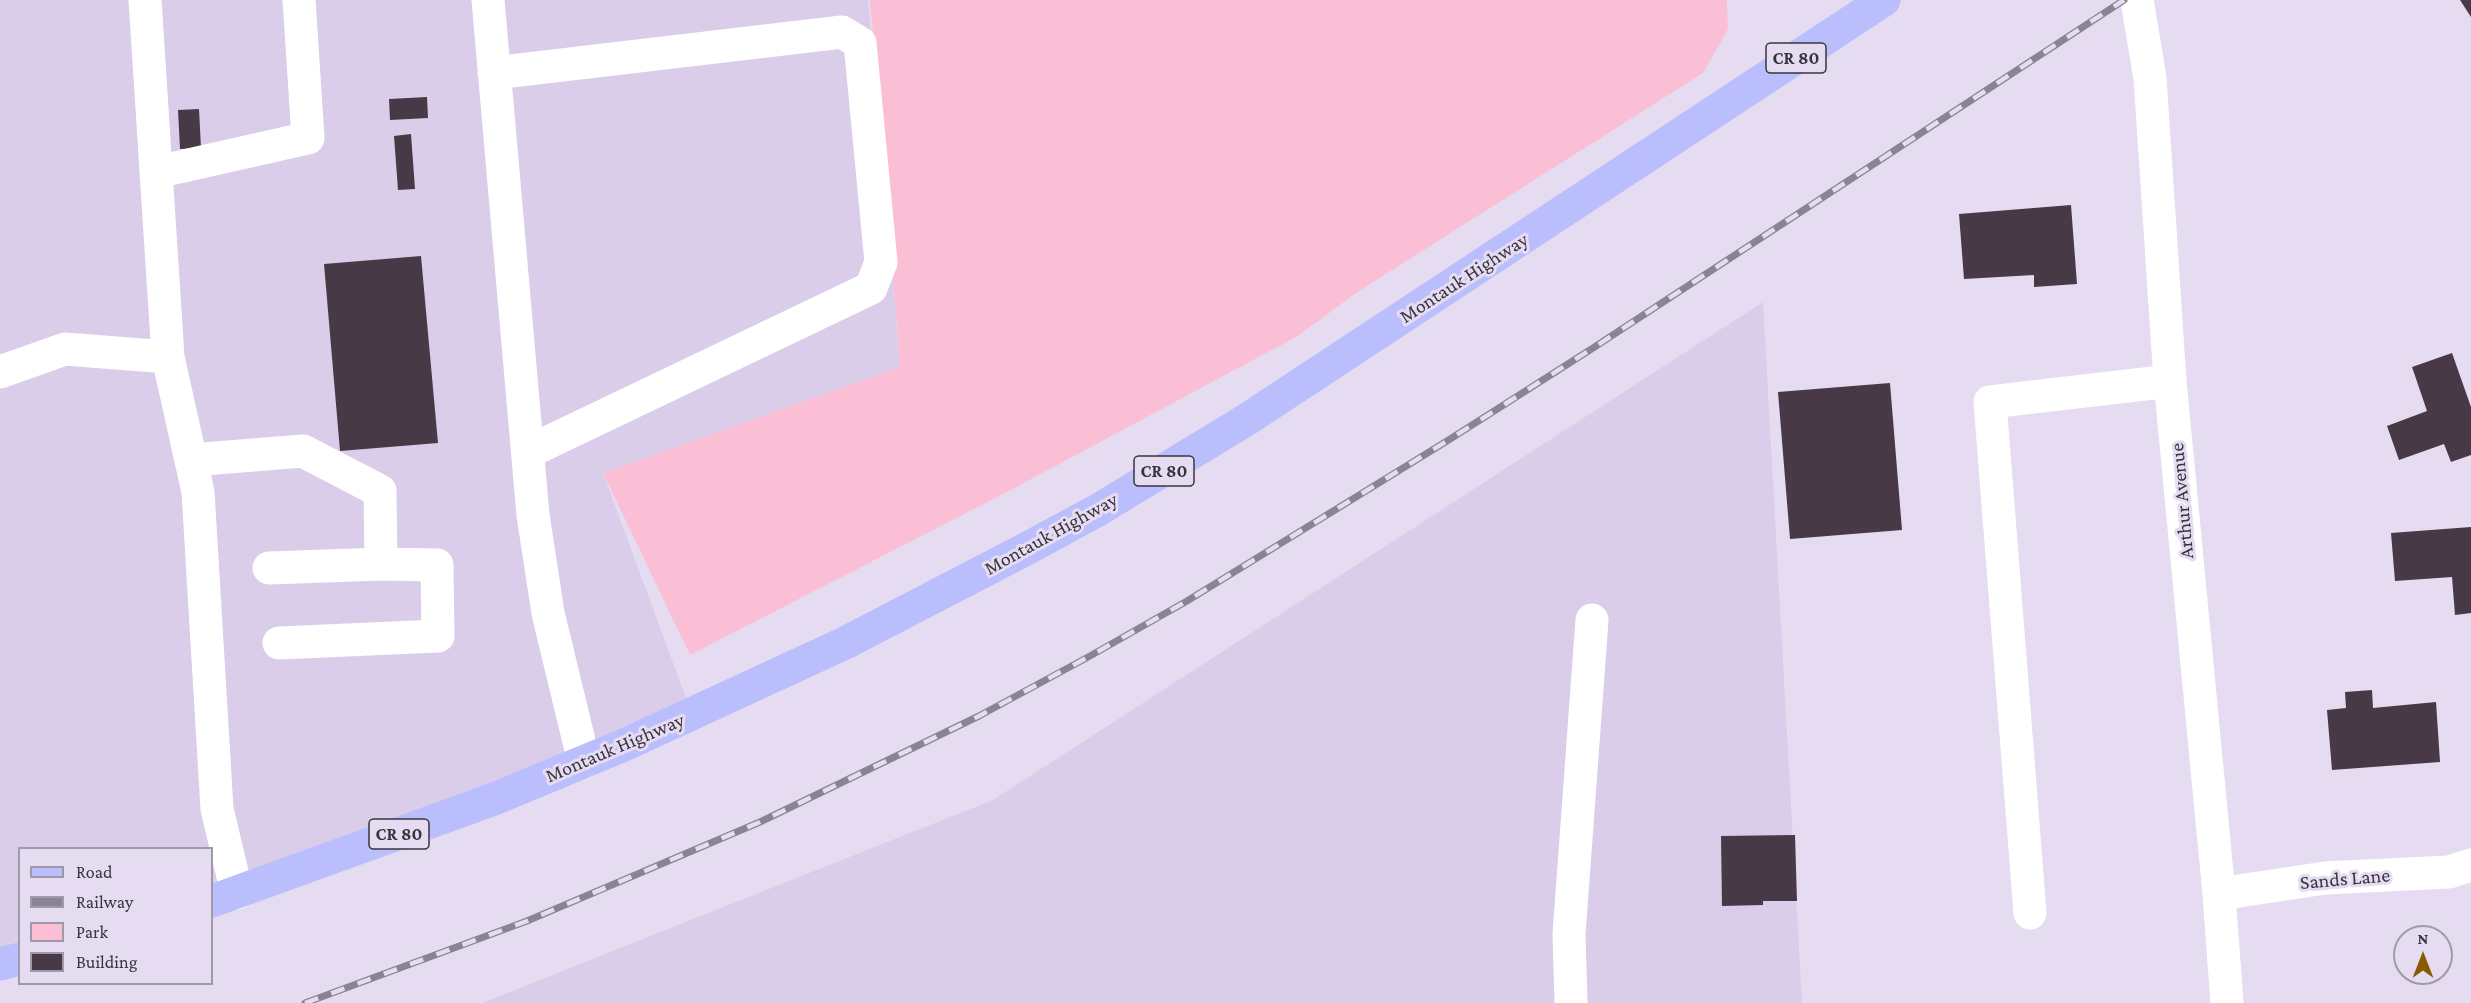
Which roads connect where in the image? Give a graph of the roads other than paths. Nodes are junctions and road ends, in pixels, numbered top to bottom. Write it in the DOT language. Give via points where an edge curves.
graph roads {
  1 [pos="145,0"];
  2 [pos="299,0"];
  3 [pos="488,0"];
  4 [pos="1884,0"];
  5 [pos="2137,0"];
  6 [pos="494,73"];
  7 [pos="157,172"];
  8 [pos="168,357"];
  9 [pos="0,372"];
  10 [pos="2170,381"];
  11 [pos="528,452"];
  12 [pos="191,460"];
  13 [pos="381,564"];
  14 [pos="269,568"];
  15 [pos="1592,620"];
  16 [pos="279,643"];
  17 [pos="584,762"];
  18 [pos="2471,865"];
  19 [pos="2219,894"];
  20 [pos="224,897"];
  21 [pos="2030,913"];
  22 [pos="18,960"];
  23 [pos="0,964"];
  24 [pos="1571,1003"];
  25 [pos="2227,1003"];
  1 -- 7 [label="street"];
  2 -- 7 [label="street" via="308,138"];
  3 -- 6 [label="street"];
  4 -- 17 [label="main road, Montauk Highway / CR 80" via="1326,368 1143,483 855,637"];
  5 -- 10 [label="street, Arthur Avenue" via="2150,78"];
  6 -- 11 [label="street"];
  6 -- 11 [label="street" via="842,32 860,43 881,262 871,288"];
  7 -- 8 [label="street"];
  8 -- 9 [label="street" via="65,349"];
  8 -- 12 [label="street"];
  10 -- 19 [label="street, Arthur Avenue"];
  10 -- 21 [label="street" via="1990,402"];
  11 -- 17 [label="street" via="548,613"];
  12 -- 13 [label="street" via="303,451 380,491"];
  12 -- 20 [label="street" via="198,492"];
  13 -- 14 [label="street"];
  13 -- 16 [label="street" via="437,565 438,636"];
  15 -- 24 [label="street" via="1569,934"];
  17 -- 20 [label="main road, Montauk Highway / CR 80" via="494,799"];
  18 -- 19 [label="street, Sands Lane" via="2449,872 2325,878"];
  19 -- 25 [label="street, Arthur Avenue"];
  22 -- 23 [label="main road"];
}
